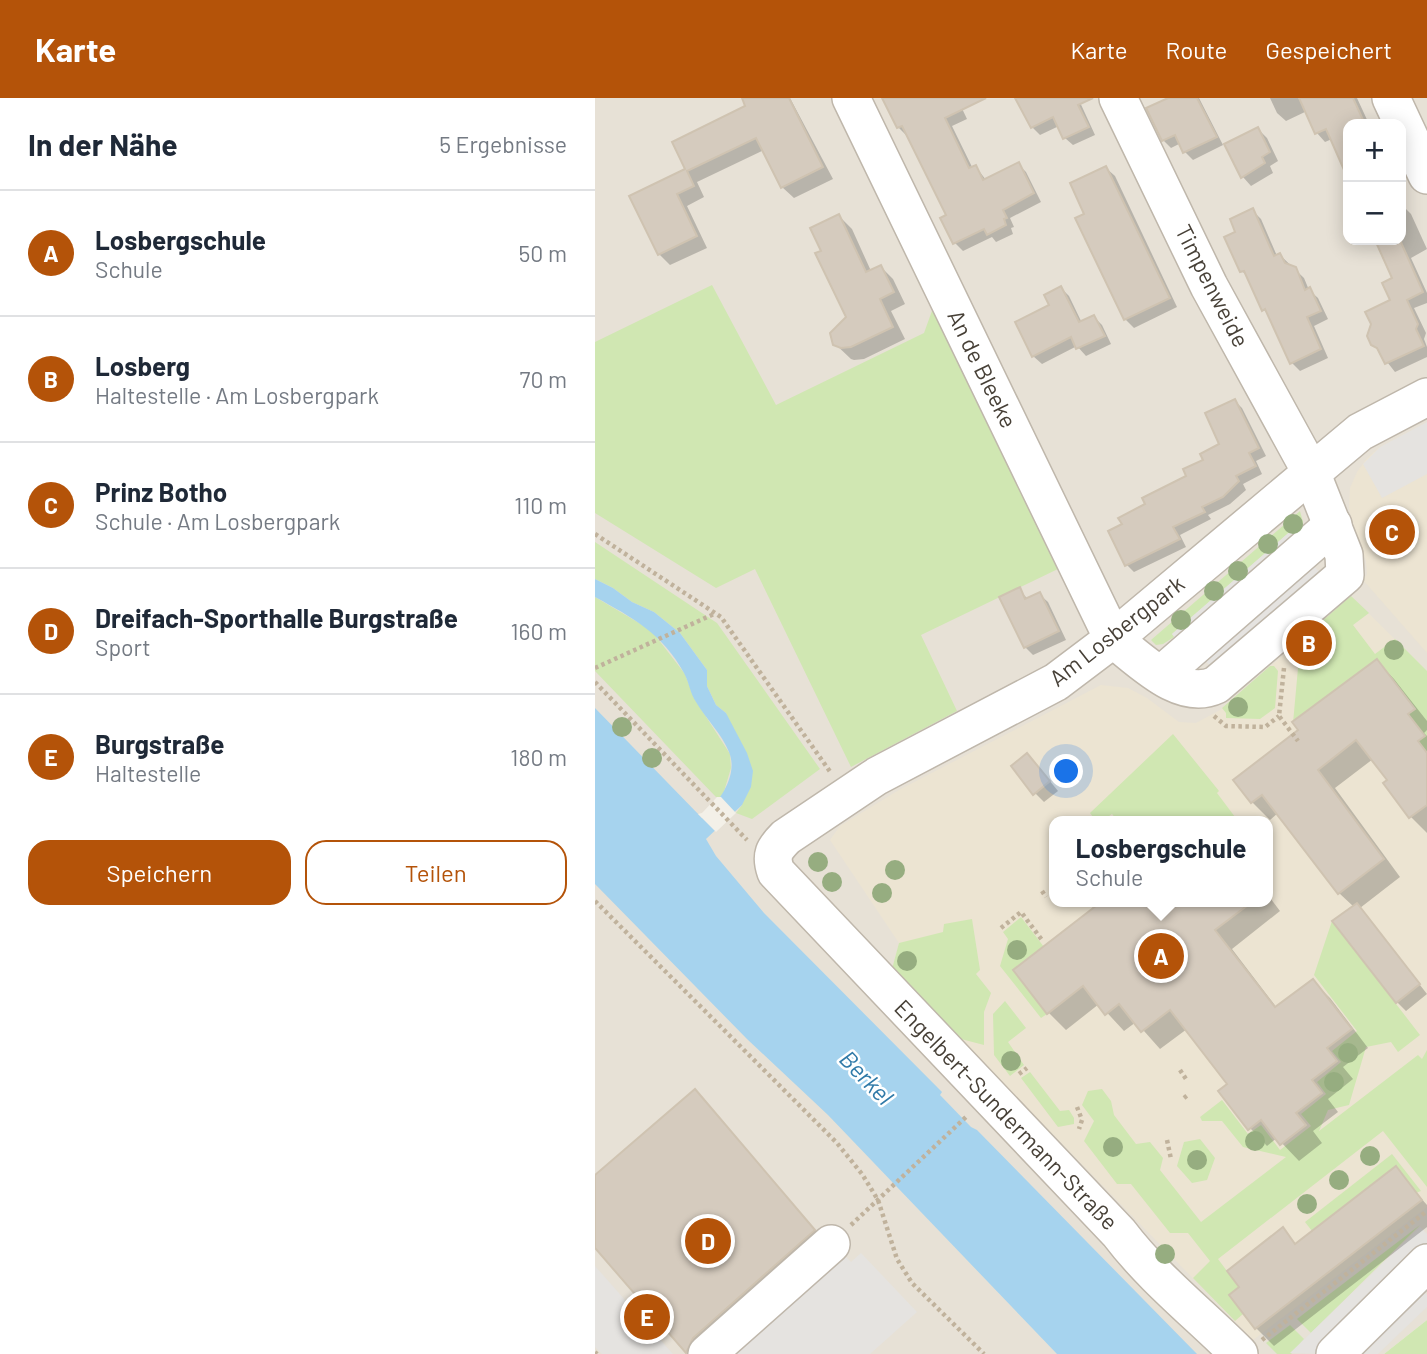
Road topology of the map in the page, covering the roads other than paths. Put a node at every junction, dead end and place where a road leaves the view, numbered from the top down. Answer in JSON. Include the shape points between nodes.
{"nodes":[{"id":1,"x":851,"y":98,"type":"edge"},
{"id":2,"x":1118,"y":98,"type":"edge"},
{"id":3,"x":1391,"y":98,"type":"edge"},
{"id":4,"x":1427,"y":175,"type":"edge"},
{"id":5,"x":1427,"y":397,"type":"edge"},
{"id":6,"x":1311,"y":472,"type":"junction"},
{"id":7,"x":1112,"y":639,"type":"junction"},
{"id":8,"x":776,"y":872,"type":"joint"},
{"id":9,"x":831,"y":1244,"type":"road end"},
{"id":10,"x":1427,"y":1263,"type":"edge"},
{"id":11,"x":1247,"y":1350,"type":"edge"},
{"id":12,"x":707,"y":1354,"type":"edge"},
{"id":13,"x":1335,"y":1354,"type":"edge"}],
"edges":[{"from":1,"to":7,"type":"street","name":"An de Bleeke"},
{"from":2,"to":6,"type":"street","name":"Timpenweide","via":[[1209,286]]},
{"from":3,"to":4,"type":"street"},
{"from":5,"to":6,"type":"street","name":"Am Losbergpark","via":[[1360,432]]},
{"from":6,"to":7,"type":"street","name":"Am Losbergpark"},
{"from":6,"to":7,"type":"street","name":"Timpenweide","via":[[1344,555],[1345,575],[1216,685],[1206,690],[1175,682]]},
{"from":7,"to":8,"type":"street","name":"Am Losbergpark","via":[[1056,682],[877,776],[805,824],[775,848]]},
{"from":8,"to":11,"type":"street","name":"Engelbert-Sundermann-Straße","via":[[1131,1249]]},
{"from":9,"to":12,"type":"street"},
{"from":10,"to":13,"type":"street"}]}
